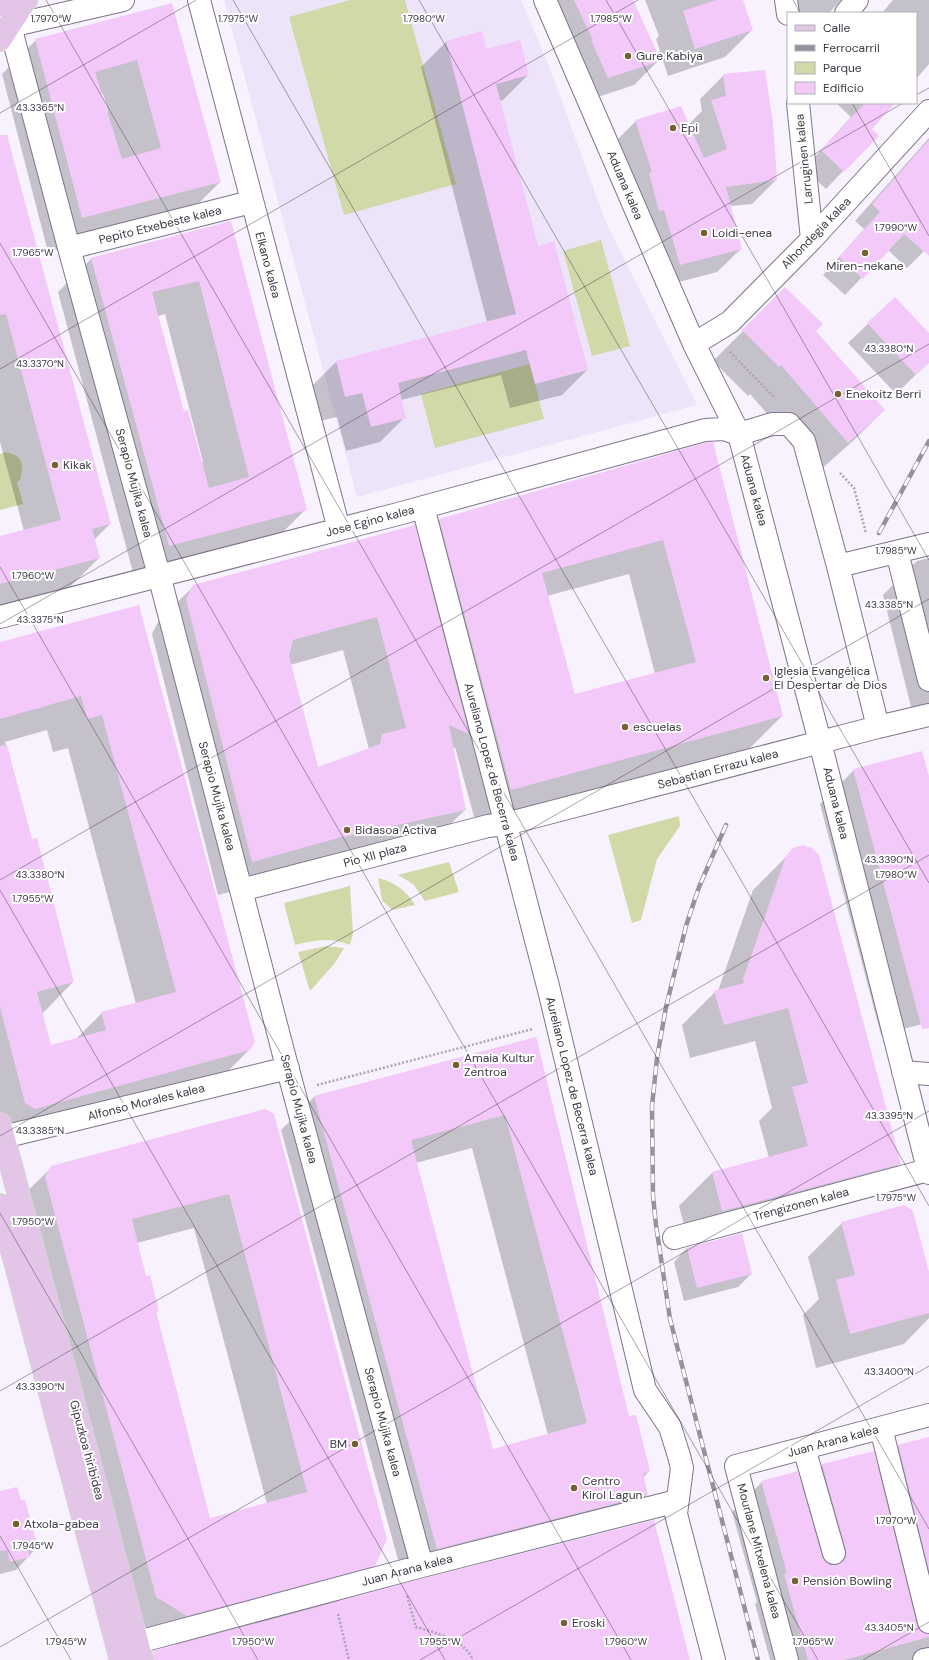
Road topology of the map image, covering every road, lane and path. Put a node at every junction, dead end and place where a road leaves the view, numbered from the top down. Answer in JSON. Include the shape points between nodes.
{"nodes":[{"id":1,"x":3,"y":0,"type":"edge"},
{"id":2,"x":26,"y":0,"type":"edge"},
{"id":3,"x":123,"y":0,"type":"edge"},
{"id":4,"x":199,"y":0,"type":"edge"},
{"id":5,"x":545,"y":0,"type":"edge"},
{"id":6,"x":786,"y":0,"type":"edge"},
{"id":7,"x":857,"y":0,"type":"edge"},
{"id":8,"x":0,"y":4,"type":"edge"},
{"id":9,"x":788,"y":12,"type":"edge"},
{"id":10,"x":847,"y":12,"type":"edge"},
{"id":11,"x":5,"y":33,"type":"edge"},
{"id":12,"x":798,"y":104,"type":"edge"},
{"id":13,"x":929,"y":111,"type":"edge"},
{"id":14,"x":252,"y":202,"type":"junction"},
{"id":15,"x":812,"y":239,"type":"junction"},
{"id":16,"x":69,"y":248,"type":"junction"},
{"id":17,"x":694,"y":344,"type":"junction"},
{"id":18,"x":739,"y":434,"type":"junction"},
{"id":19,"x":423,"y":507,"type":"junction"},
{"id":20,"x":339,"y":529,"type":"junction"},
{"id":21,"x":929,"y":544,"type":"edge"},
{"id":22,"x":897,"y":552,"type":"junction"},
{"id":23,"x":838,"y":566,"type":"junction"},
{"id":24,"x":159,"y":575,"type":"junction"},
{"id":25,"x":0,"y":617,"type":"edge"},
{"id":26,"x":929,"y":680,"type":"edge"},
{"id":27,"x":929,"y":715,"type":"edge"},
{"id":28,"x":878,"y":727,"type":"junction"},
{"id":29,"x":820,"y":742,"type":"junction"},
{"id":30,"x":507,"y":829,"type":"junction"},
{"id":31,"x":390,"y":864,"type":"dead end"},
{"id":32,"x":338,"y":879,"type":"dead end"},
{"id":33,"x":267,"y":883,"type":"junction"},
{"id":34,"x":242,"y":890,"type":"junction"},
{"id":35,"x":557,"y":1023,"type":"junction"},
{"id":36,"x":288,"y":1068,"type":"junction"},
{"id":37,"x":903,"y":1072,"type":"junction"},
{"id":38,"x":929,"y":1074,"type":"edge"},
{"id":39,"x":295,"y":1094,"type":"junction"},
{"id":40,"x":2,"y":1131,"type":"edge"},
{"id":41,"x":929,"y":1171,"type":"edge"},
{"id":42,"x":0,"y":1205,"type":"edge"},
{"id":43,"x":674,"y":1238,"type":"dead end"},
{"id":44,"x":929,"y":1416,"type":"edge"},
{"id":45,"x":881,"y":1428,"type":"junction"},
{"id":46,"x":804,"y":1448,"type":"junction"},
{"id":47,"x":736,"y":1466,"type":"joint"},
{"id":48,"x":678,"y":1493,"type":"junction"},
{"id":49,"x":834,"y":1553,"type":"dead end"},
{"id":50,"x":422,"y":1566,"type":"junction"},
{"id":51,"x":408,"y":1599,"type":"dead end"},
{"id":52,"x":338,"y":1614,"type":"dead end"},
{"id":53,"x":929,"y":1622,"type":"edge"},
{"id":54,"x":140,"y":1651,"type":"edge"},
{"id":55,"x":929,"y":1659,"type":"edge"},
{"id":56,"x":121,"y":1660,"type":"edge"},
{"id":57,"x":349,"y":1660,"type":"edge"},
{"id":58,"x":474,"y":1660,"type":"edge"},
{"id":59,"x":714,"y":1660,"type":"edge"},
{"id":60,"x":787,"y":1660,"type":"edge"},
{"id":61,"x":924,"y":1660,"type":"edge"}],
"edges":[{"from":1,"to":8,"type":"main road"},
{"from":2,"to":11,"type":"main road"},
{"from":3,"to":11,"type":"street"},
{"from":4,"to":14,"type":"street","name":"Elkano kalea"},
{"from":5,"to":17,"type":"street","name":"Aduana kalea"},
{"from":6,"to":9,"type":"street"},
{"from":7,"to":10,"type":"street"},
{"from":11,"to":16,"type":"street","name":"Serapio Mujika kalea"},
{"from":12,"to":15,"type":"street","name":"Larruginen kalea"},
{"from":13,"to":15,"type":"street","name":"Alhondegia kalea"},
{"from":14,"to":16,"type":"street","name":"Pepito Etxebeste kalea"},
{"from":14,"to":20,"type":"street","name":"Elkano kalea"},
{"from":15,"to":17,"type":"street","name":"Alhondegia kalea","via":[[730,322]]},
{"from":16,"to":24,"type":"street","name":"Serapio Mujika kalea"},
{"from":17,"to":18,"type":"street","name":"Aduana kalea"},
{"from":18,"to":19,"type":"street","name":"Jose Egino kalea","via":[[724,429],[705,430]]},
{"from":18,"to":23,"type":"street","via":[[772,424],[789,424],[804,441]]},
{"from":18,"to":29,"type":"street","name":"Aduana kalea"},
{"from":19,"to":20,"type":"street","name":"Jose Egino kalea"},
{"from":19,"to":30,"type":"street","name":"Aureliano Lopez de Becerra kalea"},
{"from":20,"to":24,"type":"street","name":"Jose Egino kalea"},
{"from":21,"to":22,"type":"street"},
{"from":22,"to":23,"type":"street"},
{"from":22,"to":26,"type":"street"},
{"from":23,"to":28,"type":"street"},
{"from":24,"to":25,"type":"street","name":"Jose Egino kalea"},
{"from":24,"to":34,"type":"street","name":"Serapio Mujika kalea"},
{"from":27,"to":28,"type":"street","name":"Sebastian Errazu kalea"},
{"from":28,"to":29,"type":"street","name":"Sebastian Errazu kalea"},
{"from":29,"to":30,"type":"street","name":"Sebastian Errazu kalea"},
{"from":29,"to":37,"type":"street","name":"Aduana kalea"},
{"from":30,"to":31,"type":"street","name":"Pio XII plaza"},
{"from":30,"to":33,"type":"street","name":"Pio XII plaza","via":[[488,826]]},
{"from":30,"to":35,"type":"street","name":"Aureliano Lopez de Becerra kalea"},
{"from":32,"to":33,"type":"street","name":"Pio XII plaza","via":[[285,893],[276,891]]},
{"from":33,"to":34,"type":"street","name":"Pio XII plaza"},
{"from":34,"to":36,"type":"street","name":"Serapio Mujika kalea"},
{"from":35,"to":39,"type":"path","via":[[302,1089]]},
{"from":35,"to":48,"type":"street","name":"Aureliano Lopez de Becerra kalea","via":[[645,1390],[670,1427],[682,1468]]},
{"from":36,"to":39,"type":"street","name":"Serapio Mujika kalea"},
{"from":36,"to":40,"type":"street","name":"Alfonso Morales kalea"},
{"from":37,"to":38,"type":"street"},
{"from":37,"to":41,"type":"street","name":"Aduana kalea"},
{"from":39,"to":50,"type":"street","name":"Serapio Mujika kalea"},
{"from":40,"to":54,"type":"main road","name":"Gipuzkoa hiribidea"},
{"from":41,"to":43,"type":"street","name":"Trengizonen kalea"},
{"from":42,"to":56,"type":"main road","name":"Gipuzkoa hiribidea"},
{"from":44,"to":45,"type":"street","name":"Juan Arana kalea"},
{"from":45,"to":46,"type":"street","name":"Juan Arana kalea"},
{"from":45,"to":53,"type":"street"},
{"from":46,"to":47,"type":"street","name":"Juan Arana kalea"},
{"from":46,"to":49,"type":"street"},
{"from":47,"to":60,"type":"street","name":"Mourlane Mitxelena kalea"},
{"from":48,"to":50,"type":"street","name":"Juan Arana kalea"},
{"from":48,"to":59,"type":"street","name":"Aureliano Lopez de Becerra kalea","via":[[676,1514]]},
{"from":50,"to":54,"type":"street","name":"Juan Arana kalea"},
{"from":51,"to":58,"type":"path","via":[[416,1627],[447,1636],[470,1652]]},
{"from":52,"to":57,"type":"path"},
{"from":55,"to":61,"type":"street"}]}
